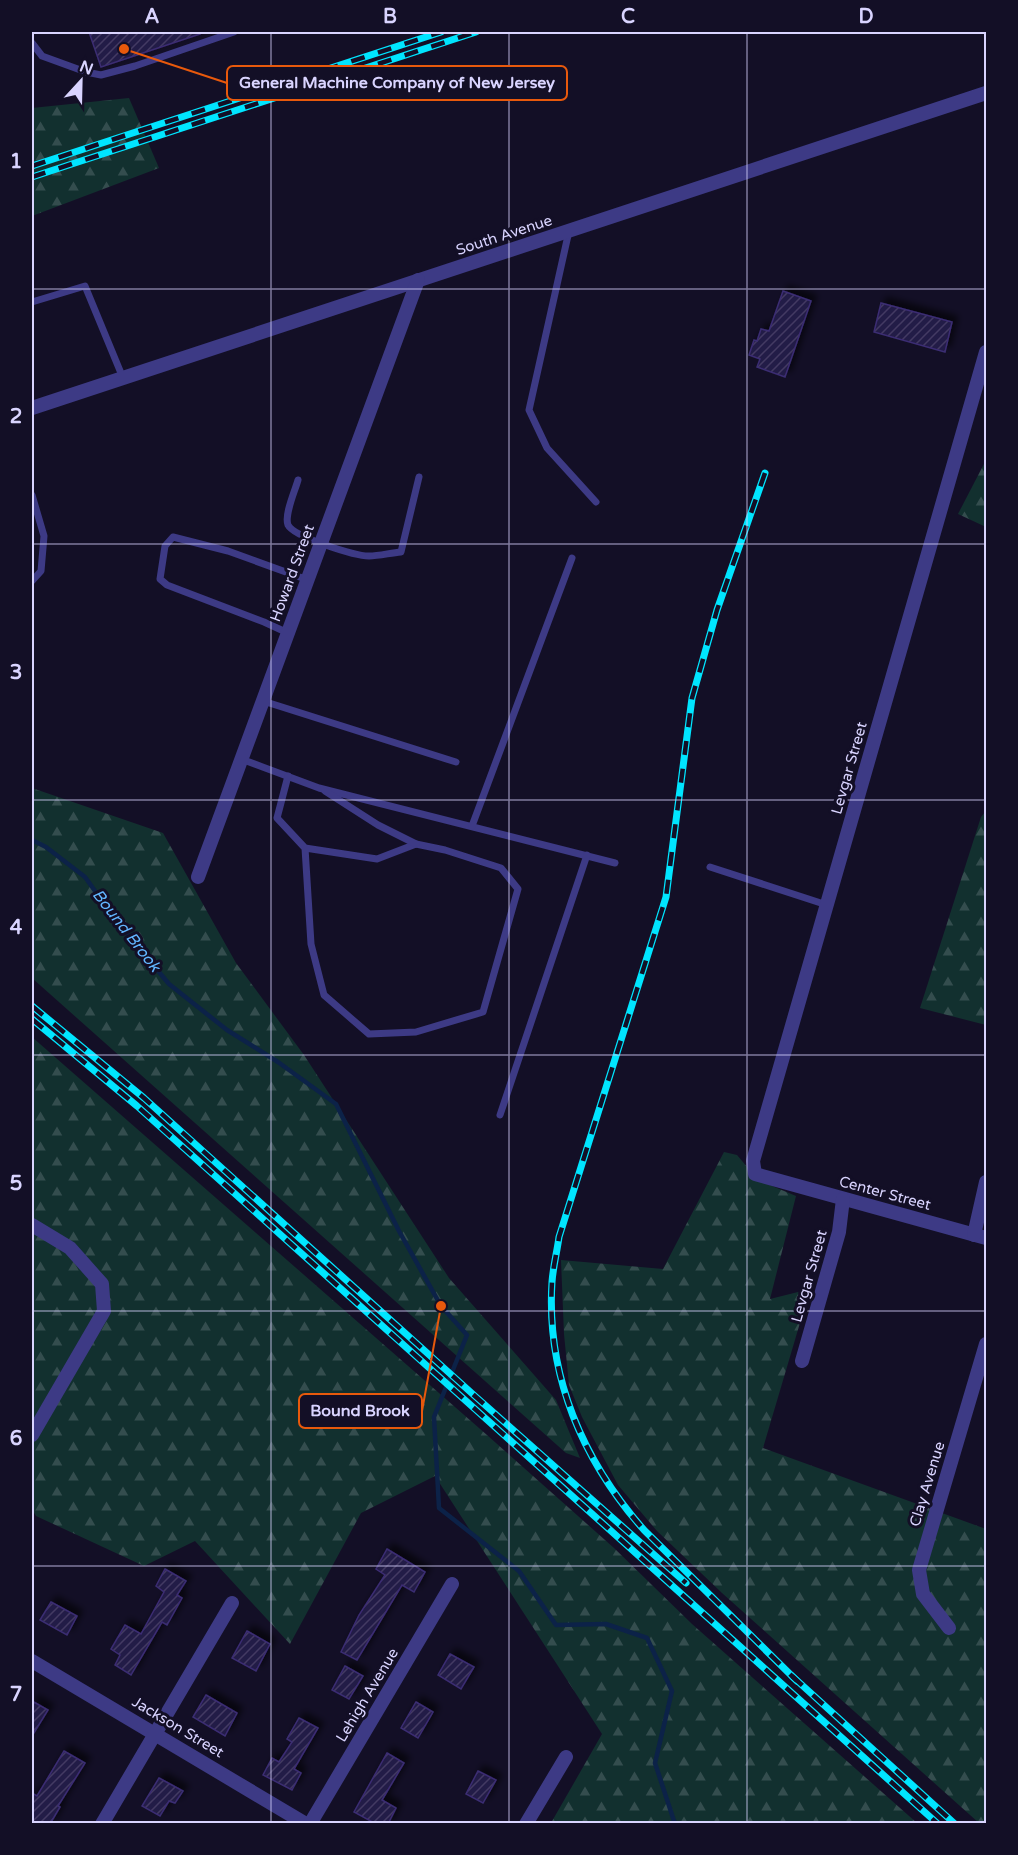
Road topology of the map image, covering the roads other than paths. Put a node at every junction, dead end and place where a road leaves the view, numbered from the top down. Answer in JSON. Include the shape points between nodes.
{"nodes":[{"id":1,"x":234,"y":32,"type":"edge"},
{"id":2,"x":32,"y":43,"type":"edge"},
{"id":3,"x":987,"y":93,"type":"edge"},
{"id":4,"x":569,"y":231,"type":"junction"},
{"id":5,"x":418,"y":280,"type":"junction"},
{"id":6,"x":32,"y":302,"type":"edge"},
{"id":7,"x":987,"y":352,"type":"edge"},
{"id":8,"x":123,"y":378,"type":"junction"},
{"id":9,"x":32,"y":408,"type":"edge"},
{"id":10,"x":420,"y":477,"type":"dead end"},
{"id":11,"x":298,"y":480,"type":"dead end"},
{"id":12,"x":32,"y":495,"type":"edge"},
{"id":13,"x":596,"y":502,"type":"dead end"},
{"id":14,"x":321,"y":543,"type":"junction"},
{"id":15,"x":572,"y":558,"type":"dead end"},
{"id":16,"x":308,"y":580,"type":"junction"},
{"id":17,"x":32,"y":581,"type":"edge"},
{"id":18,"x":288,"y":633,"type":"junction"},
{"id":19,"x":263,"y":701,"type":"junction"},
{"id":20,"x":241,"y":759,"type":"junction"},
{"id":21,"x":456,"y":762,"type":"dead end"},
{"id":22,"x":288,"y":776,"type":"junction"},
{"id":23,"x":320,"y":788,"type":"junction"},
{"id":24,"x":472,"y":826,"type":"junction"},
{"id":25,"x":416,"y":844,"type":"junction"},
{"id":26,"x":304,"y":848,"type":"junction"},
{"id":27,"x":586,"y":855,"type":"junction"},
{"id":28,"x":615,"y":863,"type":"dead end"},
{"id":29,"x":710,"y":867,"type":"dead end"},
{"id":30,"x":198,"y":877,"type":"dead end"},
{"id":31,"x":827,"y":905,"type":"junction"},
{"id":32,"x":500,"y":1115,"type":"dead end"},
{"id":33,"x":774,"y":1180,"type":"joint"},
{"id":34,"x":987,"y":1182,"type":"edge"},
{"id":35,"x":843,"y":1199,"type":"junction"},
{"id":36,"x":32,"y":1225,"type":"edge"},
{"id":37,"x":980,"y":1236,"type":"edge"},
{"id":38,"x":987,"y":1344,"type":"edge"},
{"id":39,"x":802,"y":1361,"type":"dead end"},
{"id":40,"x":32,"y":1435,"type":"edge"},
{"id":41,"x":453,"y":1584,"type":"dead end"},
{"id":42,"x":232,"y":1603,"type":"dead end"},
{"id":43,"x":949,"y":1628,"type":"dead end"},
{"id":44,"x":32,"y":1661,"type":"edge"},
{"id":45,"x":156,"y":1733,"type":"junction"},
{"id":46,"x":566,"y":1757,"type":"dead end"},
{"id":47,"x":102,"y":1824,"type":"edge"},
{"id":48,"x":308,"y":1824,"type":"edge"},
{"id":49,"x":526,"y":1824,"type":"edge"}],
"edges":[{"from":1,"to":2,"type":"lane","via":[[101,75],[42,56]]},
{"from":3,"to":4,"type":"street","name":"South Avenue"},
{"from":4,"to":5,"type":"street","name":"South Avenue"},
{"from":4,"to":13,"type":"lane","via":[[529,410],[547,448]]},
{"from":5,"to":8,"type":"street","name":"South Avenue"},
{"from":5,"to":14,"type":"street","name":"Howard Street"},
{"from":6,"to":8,"type":"lane","via":[[85,286]]},
{"from":7,"to":31,"type":"street","name":"Levgar Street"},
{"from":8,"to":9,"type":"street","name":"South Avenue"},
{"from":10,"to":14,"type":"lane","via":[[401,552],[367,556]]},
{"from":11,"to":14,"type":"lane","via":[[287,518],[289,527]]},
{"from":12,"to":17,"type":"lane","via":[[44,536],[40,571]]},
{"from":14,"to":16,"type":"street","name":"Howard Street"},
{"from":15,"to":24,"type":"lane"},
{"from":16,"to":18,"type":"street","name":"Howard Street"},
{"from":16,"to":18,"type":"lane","via":[[228,551],[173,537],[165,546],[160,579],[167,585]]},
{"from":18,"to":19,"type":"street","name":"Howard Street"},
{"from":19,"to":20,"type":"street","name":"Howard Street"},
{"from":19,"to":21,"type":"lane"},
{"from":20,"to":22,"type":"lane"},
{"from":20,"to":30,"type":"street","name":"Howard Street"},
{"from":22,"to":23,"type":"lane"},
{"from":22,"to":26,"type":"lane","via":[[277,818]]},
{"from":23,"to":24,"type":"lane"},
{"from":23,"to":25,"type":"lane"},
{"from":24,"to":27,"type":"lane"},
{"from":25,"to":26,"type":"lane","via":[[377,859]]},
{"from":25,"to":26,"type":"lane","via":[[501,868],[518,889],[483,1012],[416,1032],[369,1034],[324,995],[311,944]]},
{"from":27,"to":28,"type":"lane"},
{"from":27,"to":32,"type":"lane"},
{"from":29,"to":31,"type":"lane"},
{"from":31,"to":33,"type":"street","name":"Levgar Street","via":[[753,1161],[755,1174]]},
{"from":33,"to":35,"type":"street","name":"Center Street"},
{"from":34,"to":37,"type":"street"},
{"from":35,"to":37,"type":"street","name":"Center Street"},
{"from":35,"to":39,"type":"street","name":"Levgar Street","via":[[839,1232]]},
{"from":36,"to":40,"type":"street","via":[[70,1248],[102,1284],[104,1311]]},
{"from":38,"to":43,"type":"street","name":"Clay Avenue","via":[[919,1570],[924,1594]]},
{"from":41,"to":48,"type":"street","name":"Lehigh Avenue"},
{"from":42,"to":45,"type":"street"},
{"from":44,"to":45,"type":"street","name":"Jackson Street"},
{"from":45,"to":47,"type":"street"},
{"from":45,"to":48,"type":"street","name":"Jackson Street"},
{"from":46,"to":49,"type":"street"}]}
